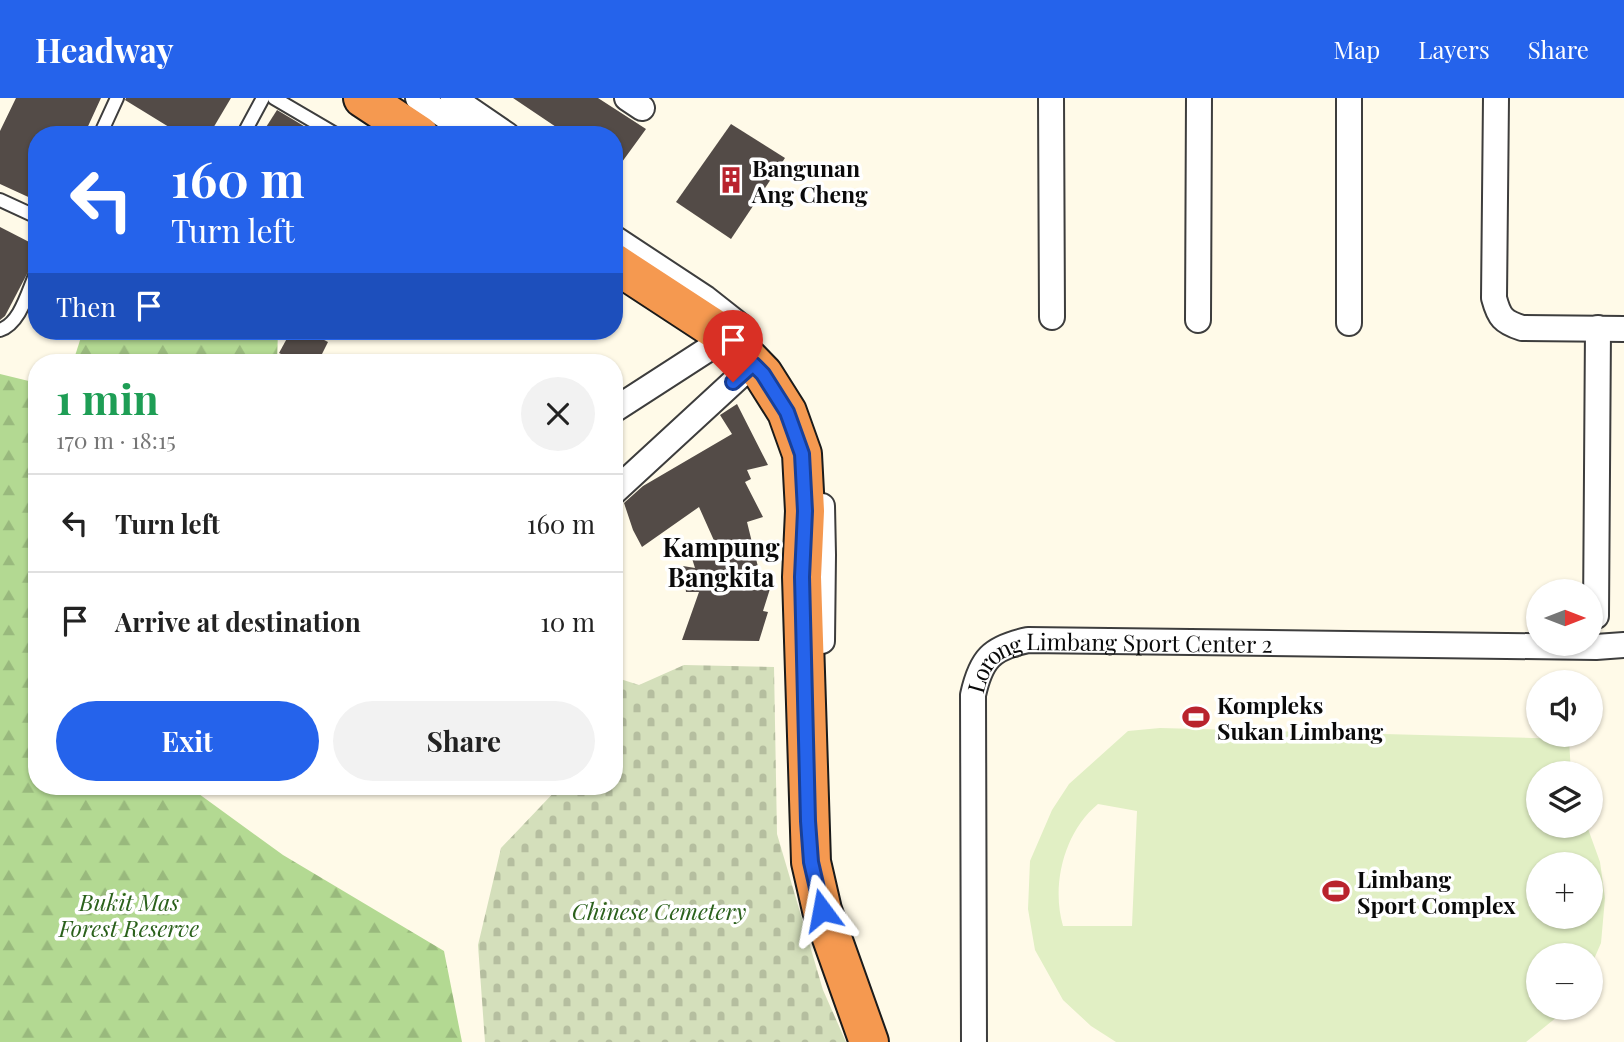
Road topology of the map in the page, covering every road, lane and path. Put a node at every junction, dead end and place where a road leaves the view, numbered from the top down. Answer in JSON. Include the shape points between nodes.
{"nodes":[{"id":1,"x":117,"y":98,"type":"edge"},
{"id":2,"x":263,"y":98,"type":"edge"},
{"id":3,"x":274,"y":98,"type":"edge"},
{"id":4,"x":363,"y":98,"type":"edge"},
{"id":5,"x":418,"y":98,"type":"edge"},
{"id":6,"x":1051,"y":98,"type":"edge"},
{"id":7,"x":1199,"y":98,"type":"edge"},
{"id":8,"x":1349,"y":98,"type":"edge"},
{"id":9,"x":1496,"y":98,"type":"edge"},
{"id":10,"x":471,"y":121,"type":"edge"},
{"id":11,"x":104,"y":126,"type":"edge"},
{"id":12,"x":248,"y":126,"type":"edge"},
{"id":13,"x":322,"y":126,"type":"edge"},
{"id":14,"x":405,"y":126,"type":"edge"},
{"id":15,"x":0,"y":200,"type":"edge"},
{"id":16,"x":28,"y":214,"type":"edge"},
{"id":17,"x":623,"y":245,"type":"edge"},
{"id":18,"x":623,"y":269,"type":"edge"},
{"id":19,"x":28,"y":291,"type":"edge"},
{"id":20,"x":1052,"y":317,"type":"dead end"},
{"id":21,"x":1198,"y":320,"type":"dead end"},
{"id":22,"x":1349,"y":323,"type":"dead end"},
{"id":23,"x":1598,"y":328,"type":"junction"},
{"id":24,"x":1624,"y":329,"type":"edge"},
{"id":25,"x":0,"y":330,"type":"edge"},
{"id":26,"x":727,"y":337,"type":"junction"},
{"id":27,"x":753,"y":364,"type":"junction"},
{"id":28,"x":623,"y":404,"type":"edge"},
{"id":29,"x":623,"y":484,"type":"edge"},
{"id":30,"x":1596,"y":579,"type":"edge"},
{"id":31,"x":1624,"y":645,"type":"edge"},
{"id":32,"x":869,"y":1042,"type":"edge"},
{"id":33,"x":881,"y":1042,"type":"edge"},
{"id":34,"x":974,"y":1042,"type":"edge"}],
"edges":[{"from":1,"to":11,"type":"lane"},
{"from":2,"to":12,"type":"lane"},
{"from":3,"to":13,"type":"lane"},
{"from":4,"to":14,"type":"highway"},
{"from":5,"to":10,"type":"street"},
{"from":6,"to":20,"type":"street"},
{"from":7,"to":21,"type":"street"},
{"from":8,"to":22,"type":"street"},
{"from":9,"to":23,"type":"street","via":[[1494,298],[1498,313],[1508,324],[1522,328]]},
{"from":15,"to":16,"type":"lane"},
{"from":17,"to":33,"type":"street","via":[[705,298],[754,337],[786,377],[810,434],[822,487],[817,753],[820,846],[827,891]]},
{"from":18,"to":26,"type":"highway"},
{"from":19,"to":25,"type":"lane","via":[[16,318]]},
{"from":23,"to":24,"type":"street"},
{"from":23,"to":30,"type":"street"},
{"from":26,"to":27,"type":"highway"},
{"from":26,"to":28,"type":"street"},
{"from":27,"to":29,"type":"street"},
{"from":27,"to":32,"type":"highway","via":[[787,412],[802,454],[811,862],[822,910]]},
{"from":31,"to":34,"type":"street","name":"Lorong Limbang Sport Center 2","via":[[1028,640],[1007,645],[983,665],[973,695]]}]}
